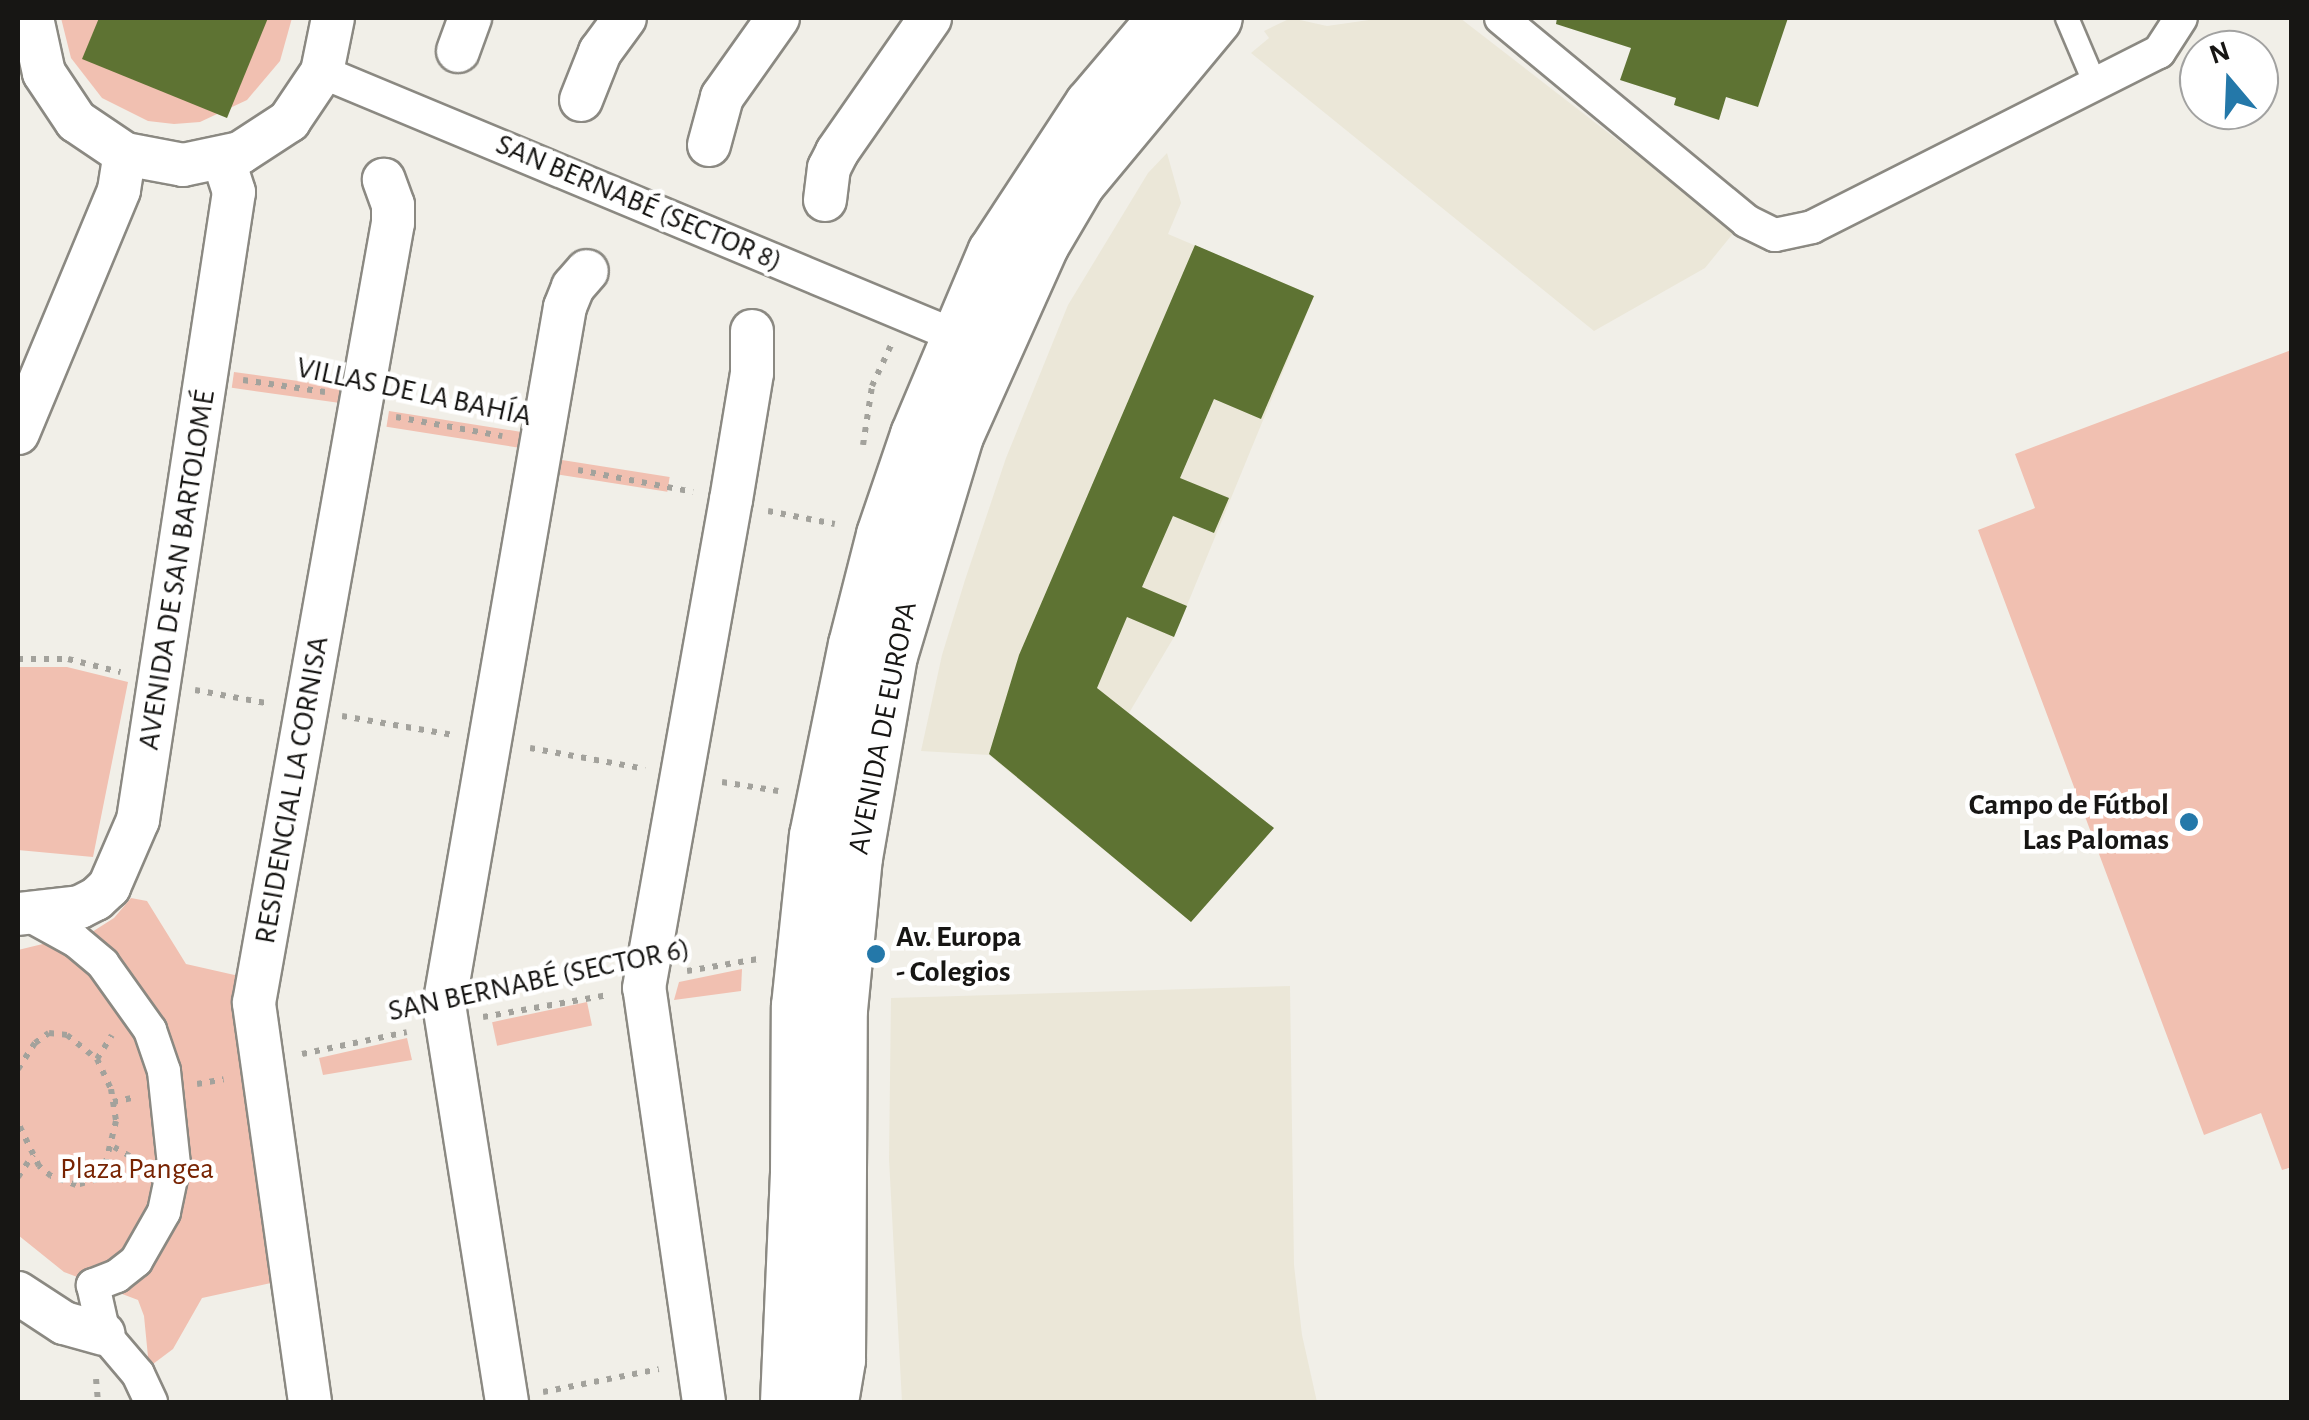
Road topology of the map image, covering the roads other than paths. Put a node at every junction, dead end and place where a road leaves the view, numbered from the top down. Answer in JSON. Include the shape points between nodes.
{"nodes":[{"id":1,"x":32,"y":18,"type":"edge"},
{"id":2,"x":332,"y":18,"type":"edge"},
{"id":3,"x":625,"y":18,"type":"edge"},
{"id":4,"x":778,"y":18,"type":"edge"},
{"id":5,"x":930,"y":18,"type":"edge"},
{"id":6,"x":1165,"y":18,"type":"edge"},
{"id":7,"x":1216,"y":18,"type":"edge"},
{"id":8,"x":1501,"y":18,"type":"edge"},
{"id":9,"x":2067,"y":18,"type":"edge"},
{"id":10,"x":2181,"y":18,"type":"edge"},
{"id":11,"x":322,"y":72,"type":"junction"},
{"id":12,"x":30,"y":82,"type":"edge"},
{"id":13,"x":2095,"y":84,"type":"junction"},
{"id":14,"x":580,"y":100,"type":"dead end"},
{"id":15,"x":709,"y":145,"type":"dead end"},
{"id":16,"x":125,"y":154,"type":"junction"},
{"id":17,"x":223,"y":158,"type":"junction"},
{"id":18,"x":384,"y":180,"type":"dead end"},
{"id":19,"x":825,"y":200,"type":"dead end"},
{"id":20,"x":587,"y":271,"type":"dead end"},
{"id":21,"x":752,"y":331,"type":"dead end"},
{"id":22,"x":956,"y":336,"type":"junction"},
{"id":23,"x":18,"y":433,"type":"edge"},
{"id":24,"x":21,"y":913,"type":"edge"},
{"id":25,"x":18,"y":1293,"type":"edge"},
{"id":26,"x":104,"y":1334,"type":"junction"},
{"id":27,"x":700,"y":1382,"type":"edge"},
{"id":28,"x":841,"y":1388,"type":"edge"},
{"id":29,"x":507,"y":1401,"type":"edge"},
{"id":30,"x":150,"y":1402,"type":"edge"},
{"id":31,"x":310,"y":1402,"type":"edge"},
{"id":32,"x":787,"y":1402,"type":"edge"}],
"edges":[{"from":1,"to":12,"type":"street"},
{"from":2,"to":11,"type":"street"},
{"from":3,"to":14,"type":"street","via":[[600,52]]},
{"from":4,"to":15,"type":"street","via":[[722,98]]},
{"from":5,"to":19,"type":"street","via":[[837,152]]},
{"from":6,"to":22,"type":"street","name":"AVENIDA DE EUROPA","via":[[1038,180]]},
{"from":7,"to":28,"type":"street","name":"AVENIDA DE EUROPA","via":[[1079,182],[1044,244],[957,436],[892,656],[856,858],[841,1010]]},
{"from":8,"to":13,"type":"street","via":[[1746,220],[1774,235],[1812,227]]},
{"from":9,"to":13,"type":"lane"},
{"from":10,"to":13,"type":"street","via":[[2160,52]]},
{"from":11,"to":17,"type":"street","via":[[289,121]]},
{"from":11,"to":22,"type":"street","name":"SAN BERNABÉ (SECTOR 8)"},
{"from":12,"to":16,"type":"street"},
{"from":16,"to":17,"type":"street","via":[[183,165]]},
{"from":16,"to":23,"type":"street","via":[[119,190]]},
{"from":17,"to":24,"type":"street","name":"AVENIDA DE SAN BARTOLOMÉ","via":[[234,192],[138,820],[110,887],[80,907]]},
{"from":18,"to":31,"type":"street","name":"RESIDENCIAL LA CORNISA","via":[[393,223],[254,1003]]},
{"from":20,"to":29,"type":"street","via":[[565,307],[444,1006]]},
{"from":21,"to":27,"type":"street","via":[[752,373],[644,988]]},
{"from":22,"to":32,"type":"street","name":"AVENIDA DE EUROPA","via":[[883,535],[816,836],[798,1006]]},
{"from":24,"to":26,"type":"street","name":"AVENIDA DE SAN BARTOLOMÉ","via":[[76,941],[103,964],[150,1030],[168,1090],[174,1164],[164,1212],[136,1261],[93,1284]]},
{"from":25,"to":26,"type":"street","via":[[64,1323]]},
{"from":26,"to":30,"type":"street","name":"AVENIDA DE SAN BARTOLOMÉ","via":[[138,1374]]}]}
